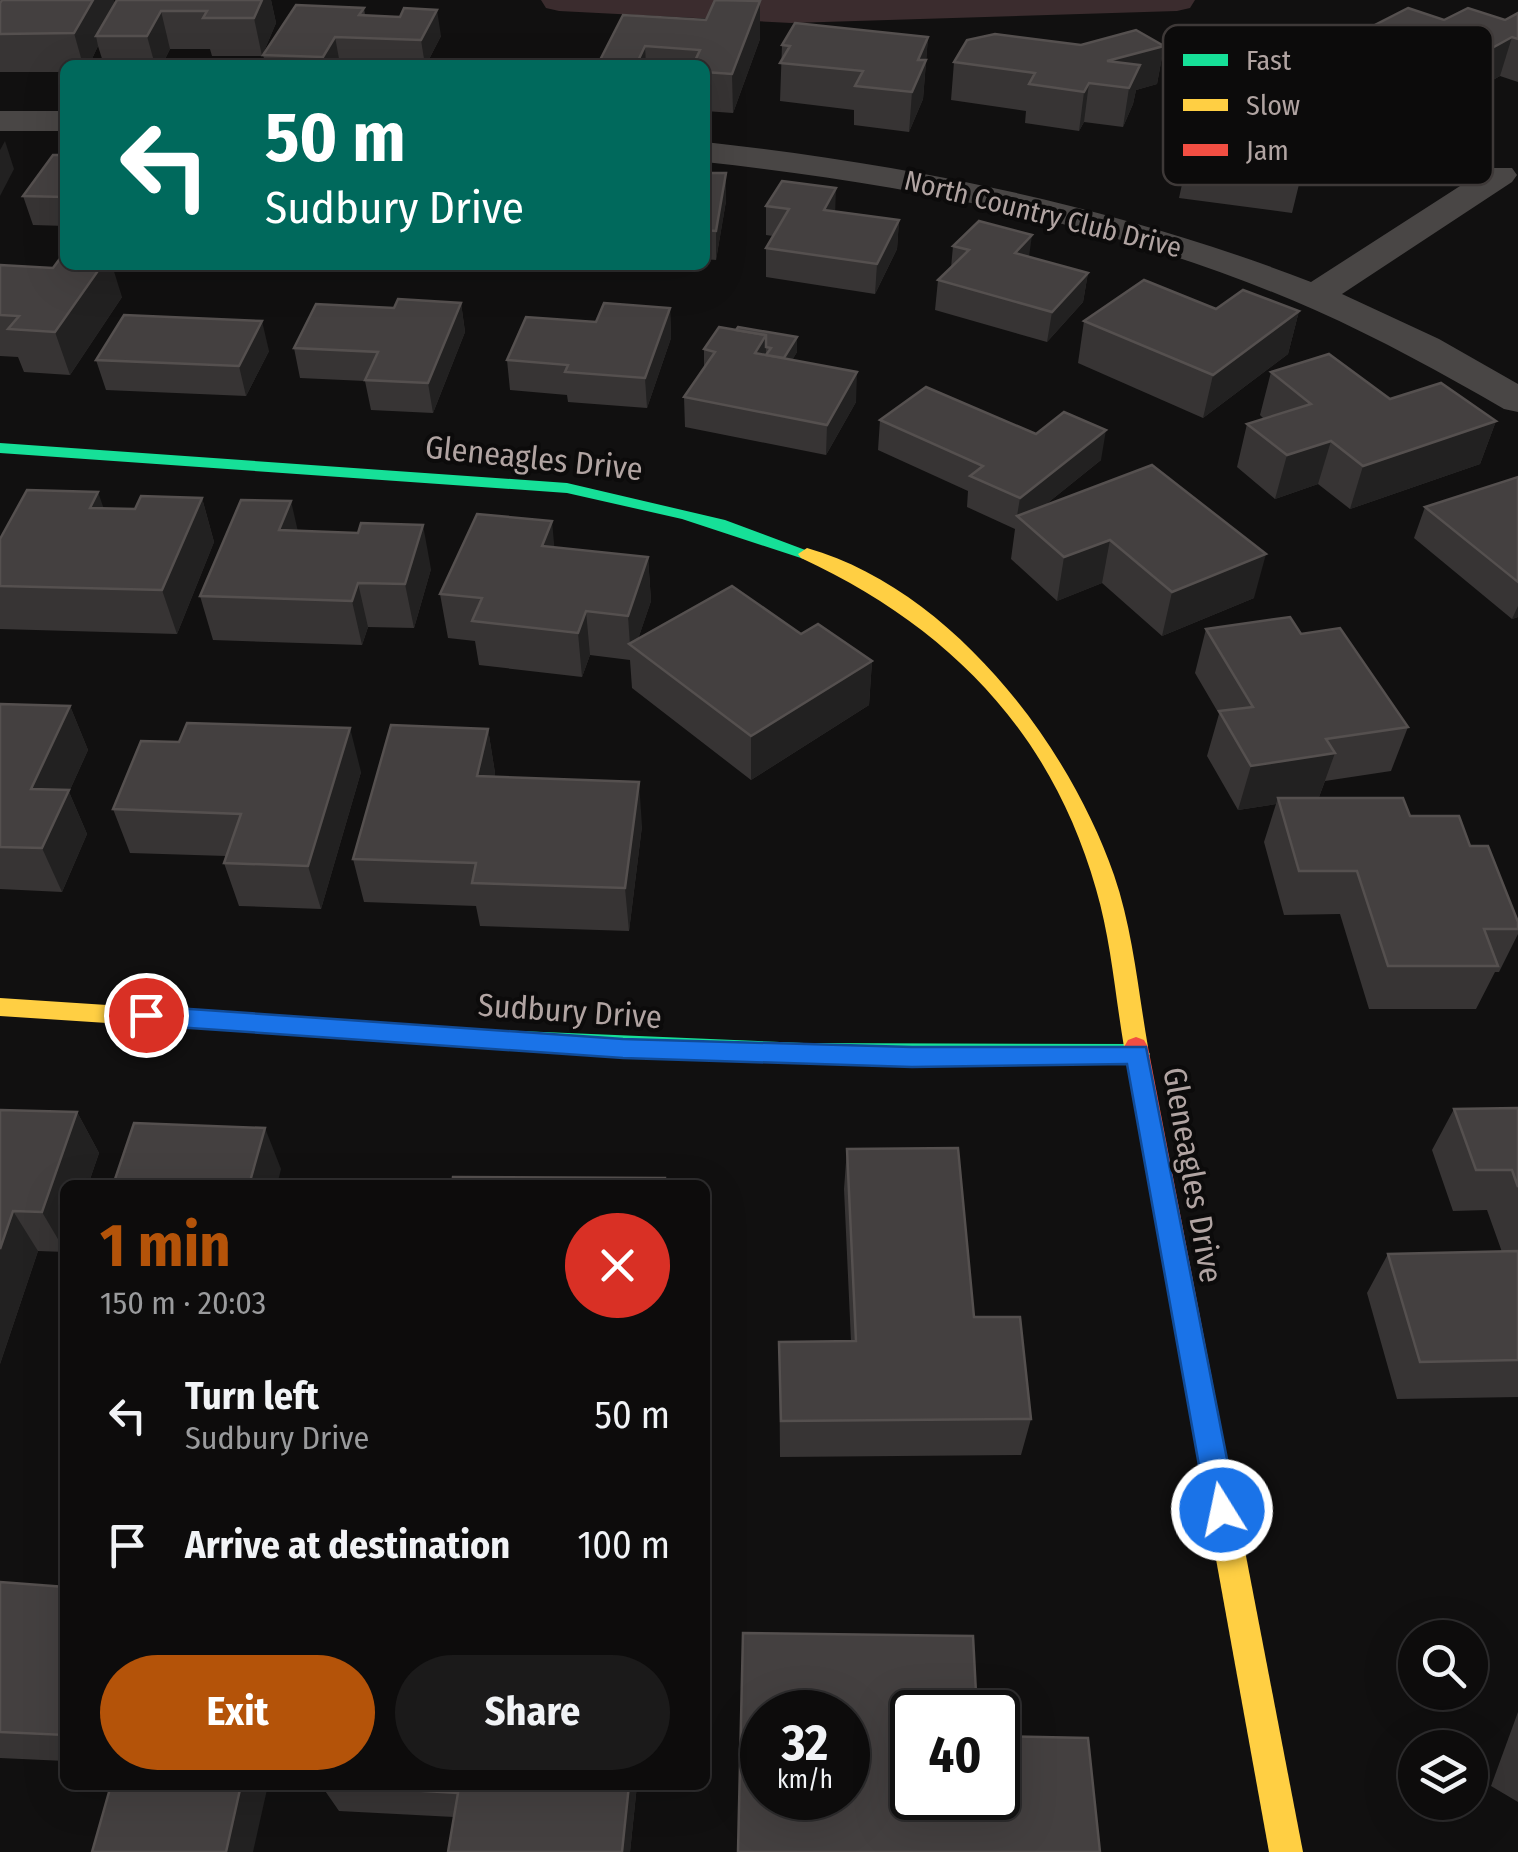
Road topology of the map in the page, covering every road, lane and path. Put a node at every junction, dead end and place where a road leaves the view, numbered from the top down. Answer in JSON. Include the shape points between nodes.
{"nodes":[{"id":1,"x":0,"y":121,"type":"edge"},
{"id":2,"x":60,"y":121,"type":"edge"},
{"id":3,"x":710,"y":153,"type":"edge"},
{"id":4,"x":1500,"y":175,"type":"dead end"},
{"id":5,"x":1493,"y":180,"type":"edge"},
{"id":6,"x":1485,"y":185,"type":"edge"},
{"id":7,"x":1314,"y":297,"type":"junction"},
{"id":8,"x":1518,"y":400,"type":"edge"},
{"id":9,"x":0,"y":448,"type":"edge"},
{"id":10,"x":0,"y":1007,"type":"edge"},
{"id":11,"x":1138,"y":1054,"type":"junction"},
{"id":12,"x":1286,"y":1852,"type":"edge"}],
"edges":[{"from":1,"to":2,"type":"street"},
{"from":3,"to":7,"type":"street","name":"North Country Club Drive","via":[[860,170],[999,197],[1198,253]]},
{"from":4,"to":5,"type":"street"},
{"from":6,"to":7,"type":"street"},
{"from":7,"to":8,"type":"street","name":"North Country Club Drive"},
{"from":9,"to":11,"type":"street","name":"Gleneagles Drive","via":[[567,488],[719,519],[826,560],[943,634],[1021,712],[1062,773],[1104,878]]},
{"from":10,"to":11,"type":"street","name":"Sudbury Drive","via":[[623,1048],[912,1057]]},
{"from":11,"to":12,"type":"street","name":"Gleneagles Drive"}]}
